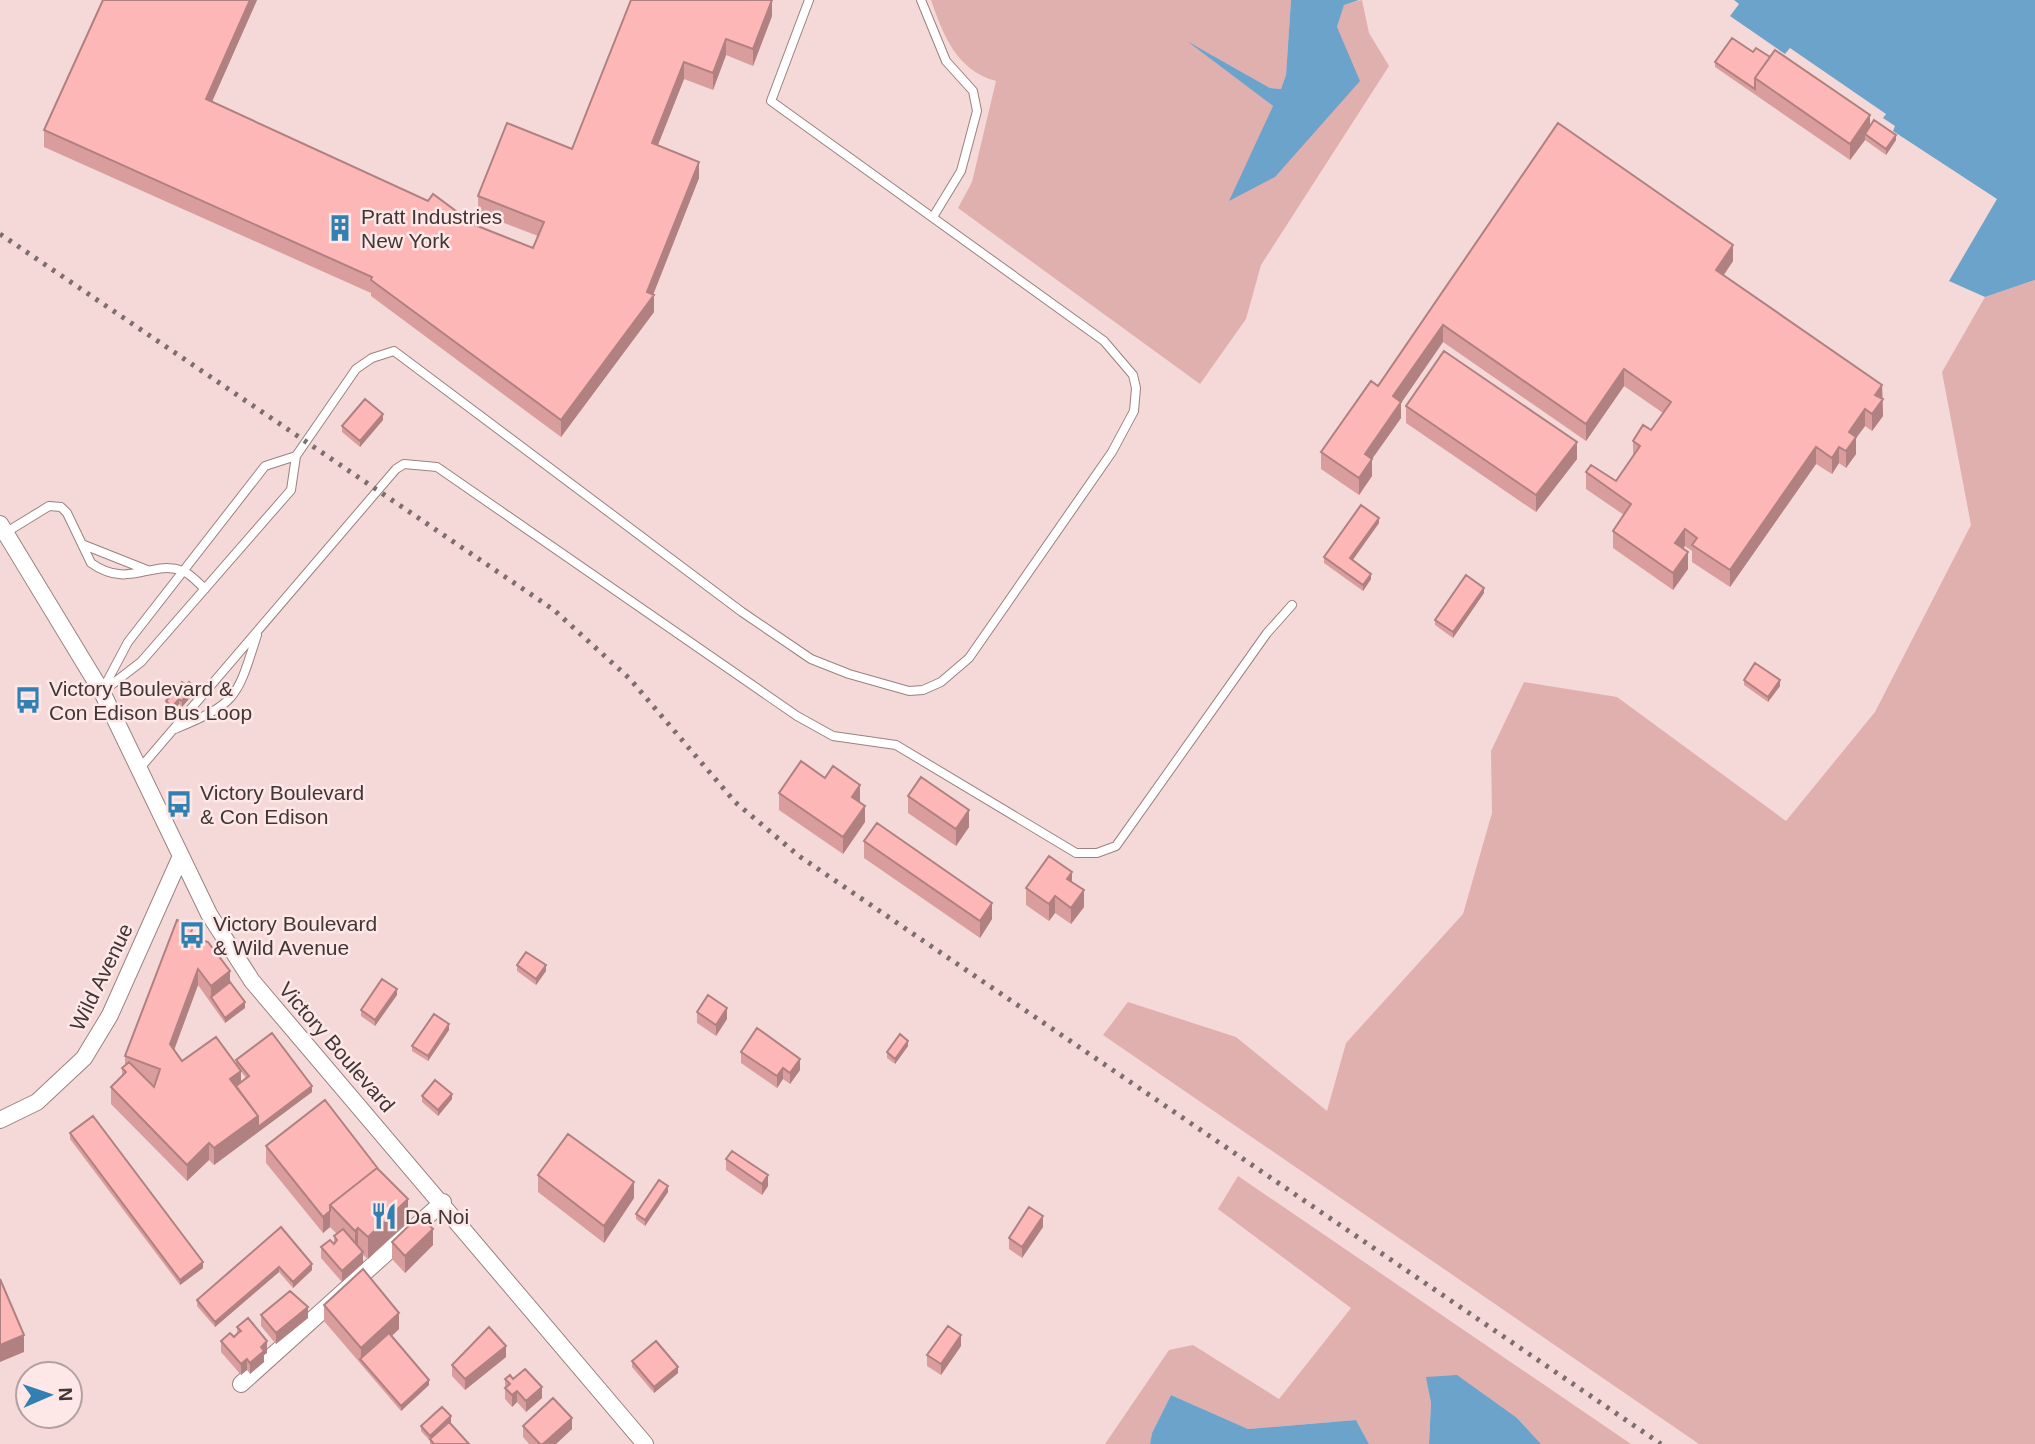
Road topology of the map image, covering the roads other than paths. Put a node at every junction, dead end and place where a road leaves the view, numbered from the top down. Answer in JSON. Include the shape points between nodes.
{"nodes":[{"id":1,"x":810,"y":0,"type":"edge"},
{"id":2,"x":921,"y":0,"type":"edge"},
{"id":3,"x":933,"y":217,"type":"junction"},
{"id":4,"x":296,"y":456,"type":"junction"},
{"id":5,"x":3,"y":528,"type":"edge"},
{"id":6,"x":84,"y":545,"type":"junction"},
{"id":7,"x":147,"y":570,"type":"junction"},
{"id":8,"x":183,"y":571,"type":"junction"},
{"id":9,"x":205,"y":589,"type":"junction"},
{"id":10,"x":1292,"y":605,"type":"dead end"},
{"id":11,"x":259,"y":628,"type":"junction"},
{"id":12,"x":102,"y":692,"type":"junction"},
{"id":13,"x":172,"y":730,"type":"junction"},
{"id":14,"x":141,"y":767,"type":"junction"},
{"id":15,"x":181,"y":856,"type":"junction"},
{"id":16,"x":0,"y":1120,"type":"edge"},
{"id":17,"x":443,"y":1202,"type":"junction"},
{"id":18,"x":242,"y":1384,"type":"dead end"},
{"id":19,"x":645,"y":1444,"type":"edge"}],
"edges":[{"from":1,"to":3,"type":"lane","via":[[771,101]]},
{"from":2,"to":3,"type":"lane","via":[[946,61],[974,91],[977,111],[961,171]]},
{"from":3,"to":4,"type":"lane","via":[[1104,341],[1133,375],[1136,400],[1112,452],[969,658],[941,682],[923,690],[909,691],[811,659],[394,351],[356,369]]},
{"from":4,"to":8,"type":"lane","via":[[265,466]]},
{"from":4,"to":9,"type":"lane","via":[[291,490]]},
{"from":5,"to":6,"type":"lane","via":[[55,505],[67,513]]},
{"from":5,"to":12,"type":"street","name":"Victory Boulevard"},
{"from":6,"to":7,"type":"lane"},
{"from":6,"to":7,"type":"lane","via":[[92,563],[103,570],[134,575]]},
{"from":7,"to":8,"type":"lane"},
{"from":8,"to":9,"type":"lane"},
{"from":8,"to":12,"type":"lane","via":[[128,642]]},
{"from":9,"to":12,"type":"lane","via":[[141,662]]},
{"from":10,"to":11,"type":"lane","via":[[1267,633],[1116,846],[1097,853],[1061,847],[896,745],[833,736],[797,716],[437,467],[412,464],[396,469]]},
{"from":11,"to":13,"type":"lane"},
{"from":11,"to":13,"type":"lane","via":[[241,685],[231,697],[219,711]]},
{"from":12,"to":14,"type":"street","name":"Victory Boulevard"},
{"from":13,"to":14,"type":"lane"},
{"from":14,"to":15,"type":"street","name":"Victory Boulevard"},
{"from":15,"to":16,"type":"street","name":"Wild Avenue","via":[[110,1015],[84,1058],[37,1101]]},
{"from":15,"to":17,"type":"street","name":"Victory Boulevard","via":[[217,930],[252,981]]},
{"from":17,"to":18,"type":"street"},
{"from":17,"to":19,"type":"street","name":"Victory Boulevard"}]}
